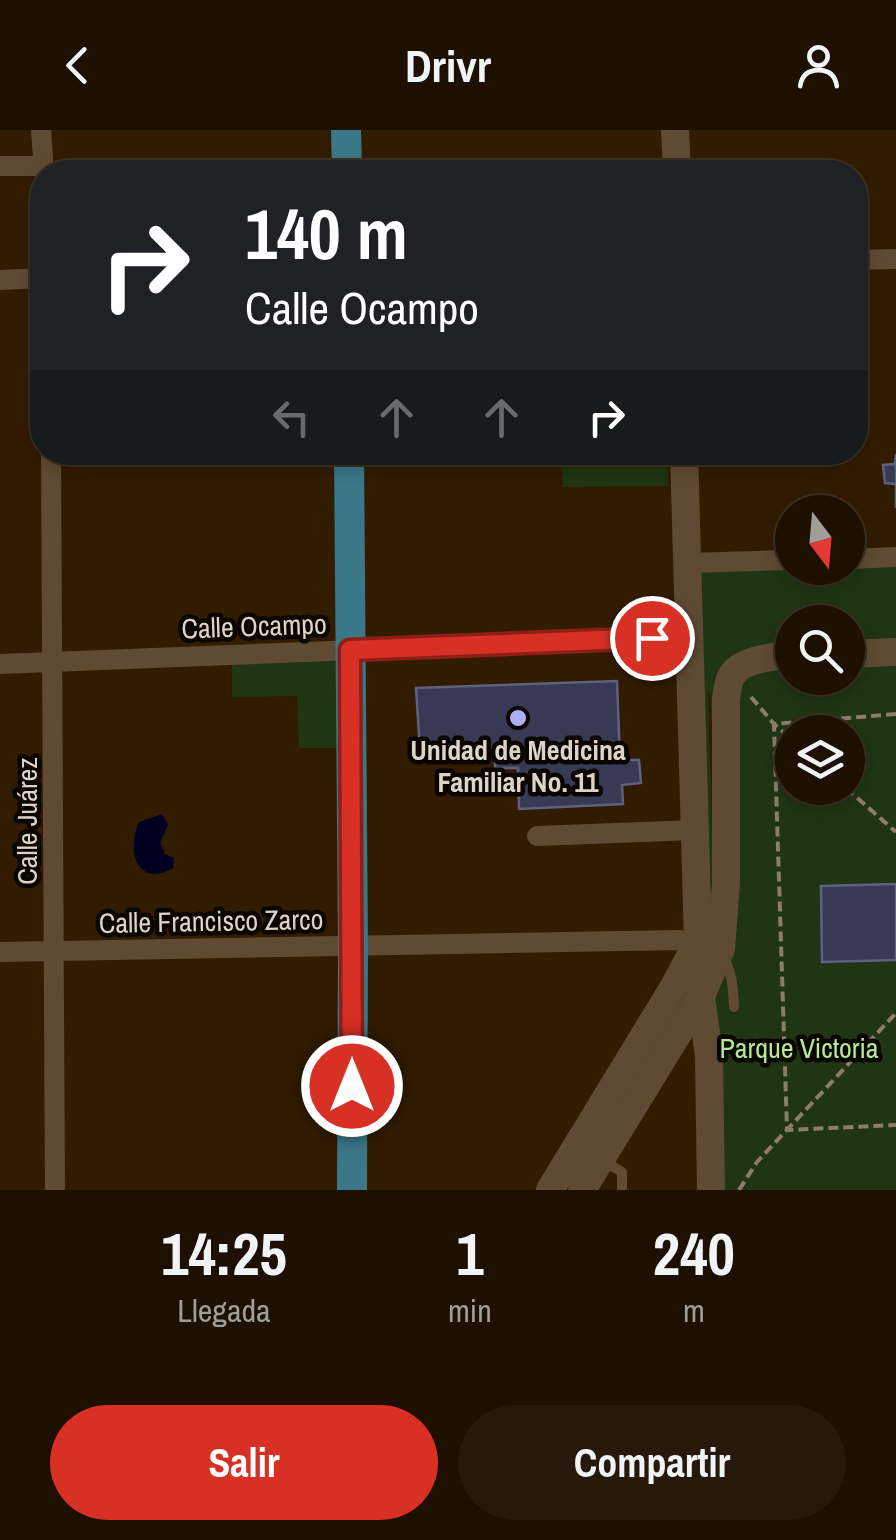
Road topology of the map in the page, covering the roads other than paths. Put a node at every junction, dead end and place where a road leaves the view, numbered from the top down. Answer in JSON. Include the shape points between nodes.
{"nodes":[{"id":1,"x":42,"y":130,"type":"edge"},
{"id":2,"x":346,"y":130,"type":"edge"},
{"id":3,"x":676,"y":130,"type":"edge"},
{"id":4,"x":43,"y":160,"type":"edge"},
{"id":5,"x":346,"y":160,"type":"edge"},
{"id":6,"x":676,"y":160,"type":"edge"},
{"id":7,"x":0,"y":166,"type":"edge"},
{"id":8,"x":30,"y":168,"type":"edge"},
{"id":9,"x":896,"y":259,"type":"edge"},
{"id":10,"x":868,"y":260,"type":"edge"},
{"id":11,"x":30,"y":279,"type":"edge"},
{"id":12,"x":0,"y":280,"type":"edge"},
{"id":13,"x":51,"y":465,"type":"edge"},
{"id":14,"x":349,"y":465,"type":"edge"},
{"id":15,"x":684,"y":465,"type":"edge"},
{"id":16,"x":896,"y":558,"type":"edge"},
{"id":17,"x":865,"y":559,"type":"edge"},
{"id":18,"x":775,"y":560,"type":"edge"},
{"id":19,"x":688,"y":563,"type":"junction"},
{"id":20,"x":689,"y":637,"type":"junction"},
{"id":21,"x":350,"y":650,"type":"junction"},
{"id":22,"x":896,"y":652,"type":"edge"},
{"id":23,"x":865,"y":653,"type":"edge"},
{"id":24,"x":775,"y":656,"type":"edge"},
{"id":25,"x":53,"y":662,"type":"junction"},
{"id":26,"x":0,"y":664,"type":"edge"},
{"id":27,"x":695,"y":830,"type":"junction"},
{"id":28,"x":537,"y":836,"type":"dead end"},
{"id":29,"x":710,"y":945,"type":"junction"},
{"id":30,"x":353,"y":946,"type":"junction"},
{"id":31,"x":0,"y":952,"type":"edge"},
{"id":32,"x":55,"y":952,"type":"junction"},
{"id":33,"x":701,"y":996,"type":"junction"},
{"id":34,"x":734,"y":1008,"type":"dead end"},
{"id":35,"x":601,"y":1160,"type":"junction"},
{"id":36,"x":55,"y":1190,"type":"edge"},
{"id":37,"x":352,"y":1190,"type":"edge"},
{"id":38,"x":550,"y":1190,"type":"edge"},
{"id":39,"x":582,"y":1190,"type":"edge"},
{"id":40,"x":622,"y":1190,"type":"edge"},
{"id":41,"x":710,"y":1190,"type":"edge"}],
"edges":[{"from":1,"to":4,"type":"street"},
{"from":2,"to":5,"type":"main road"},
{"from":3,"to":6,"type":"main road"},
{"from":7,"to":8,"type":"street"},
{"from":9,"to":10,"type":"street"},
{"from":11,"to":12,"type":"street"},
{"from":13,"to":25,"type":"street","name":"Calle Juárez"},
{"from":14,"to":21,"type":"main road"},
{"from":15,"to":19,"type":"main road"},
{"from":16,"to":17,"type":"street"},
{"from":18,"to":19,"type":"street"},
{"from":19,"to":20,"type":"main road"},
{"from":20,"to":21,"type":"street","name":"Calle Ocampo"},
{"from":20,"to":27,"type":"main road"},
{"from":21,"to":25,"type":"street","name":"Calle Ocampo"},
{"from":21,"to":30,"type":"main road"},
{"from":22,"to":23,"type":"main road"},
{"from":24,"to":29,"type":"main road","via":[[739,668],[728,687],[726,883]]},
{"from":25,"to":26,"type":"street","name":"Calle Ocampo"},
{"from":25,"to":32,"type":"street","name":"Calle Juárez"},
{"from":27,"to":28,"type":"street"},
{"from":27,"to":29,"type":"main road"},
{"from":29,"to":30,"type":"street","name":"Calle Francisco Zarco","via":[[678,940]]},
{"from":29,"to":33,"type":"main road"},
{"from":29,"to":34,"type":"lane","via":[[726,960]]},
{"from":29,"to":38,"type":"main road","via":[[675,985]]},
{"from":30,"to":32,"type":"street","name":"Calle Francisco Zarco"},
{"from":30,"to":37,"type":"main road"},
{"from":31,"to":32,"type":"street","name":"Calle Francisco Zarco"},
{"from":32,"to":36,"type":"street","name":"Calle Juárez"},
{"from":33,"to":35,"type":"main road"},
{"from":33,"to":41,"type":"main road"},
{"from":35,"to":39,"type":"main road"},
{"from":35,"to":40,"type":"lane","via":[[622,1172]]}]}
